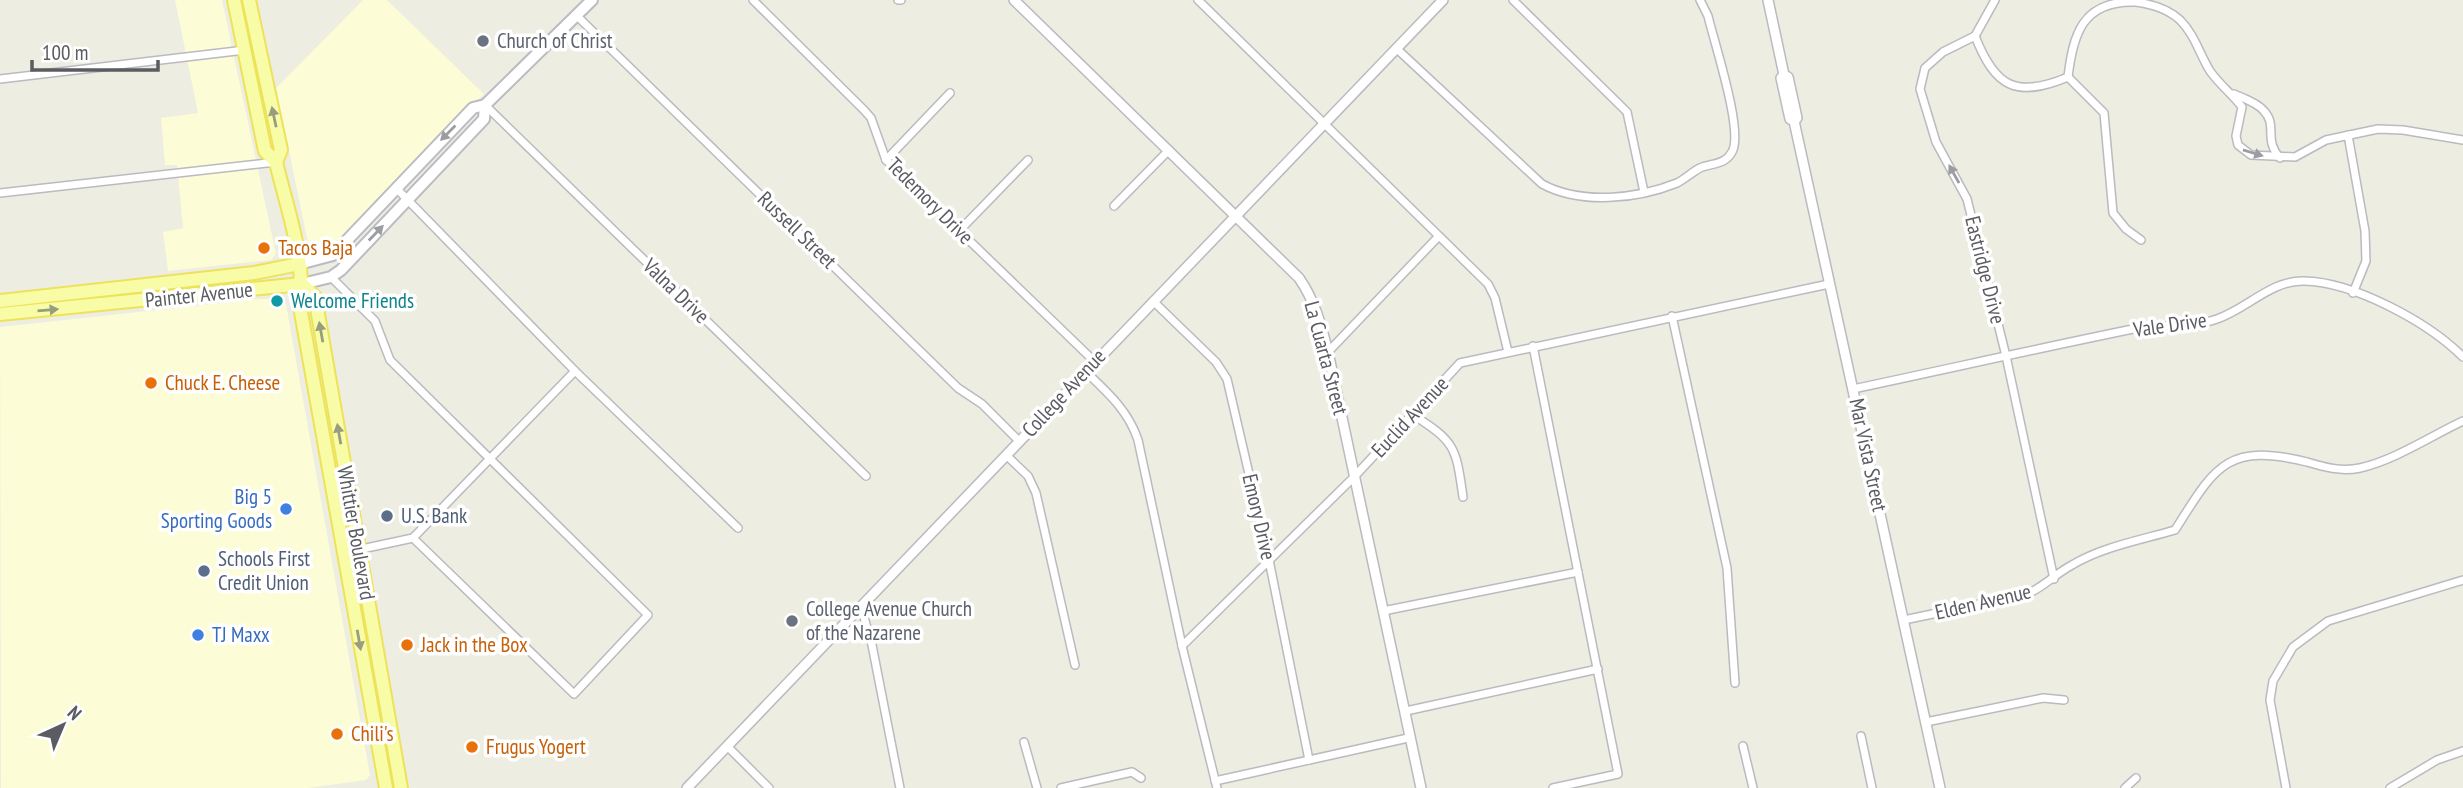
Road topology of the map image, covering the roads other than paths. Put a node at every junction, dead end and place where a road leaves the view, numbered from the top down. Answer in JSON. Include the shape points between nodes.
{"nodes":[{"id":1,"x":234,"y":0,"type":"edge"},
{"id":2,"x":249,"y":0,"type":"edge"},
{"id":3,"x":592,"y":0,"type":"edge"},
{"id":4,"x":753,"y":0,"type":"edge"},
{"id":5,"x":1014,"y":0,"type":"edge"},
{"id":6,"x":1198,"y":0,"type":"edge"},
{"id":7,"x":1444,"y":0,"type":"edge"},
{"id":8,"x":1513,"y":0,"type":"edge"},
{"id":9,"x":1700,"y":0,"type":"edge"},
{"id":10,"x":1768,"y":0,"type":"edge"},
{"id":11,"x":1995,"y":0,"type":"edge"},
{"id":12,"x":577,"y":16,"type":"junction"},
{"id":13,"x":1975,"y":36,"type":"junction"},
{"id":14,"x":1397,"y":49,"type":"junction"},
{"id":15,"x":245,"y":50,"type":"junction"},
{"id":16,"x":2068,"y":77,"type":"junction"},
{"id":17,"x":0,"y":79,"type":"edge"},
{"id":18,"x":2230,"y":92,"type":"junction"},
{"id":19,"x":950,"y":93,"type":"dead end"},
{"id":20,"x":485,"y":105,"type":"junction"},
{"id":21,"x":1324,"y":125,"type":"junction"},
{"id":22,"x":2347,"y":135,"type":"junction"},
{"id":23,"x":2463,"y":140,"type":"edge"},
{"id":24,"x":1169,"y":150,"type":"junction"},
{"id":25,"x":2280,"y":158,"type":"junction"},
{"id":26,"x":886,"y":160,"type":"junction"},
{"id":27,"x":1028,"y":160,"type":"dead end"},
{"id":28,"x":276,"y":162,"type":"junction"},
{"id":29,"x":397,"y":189,"type":"junction"},
{"id":30,"x":1644,"y":192,"type":"junction"},
{"id":31,"x":0,"y":193,"type":"edge"},
{"id":32,"x":409,"y":200,"type":"junction"},
{"id":33,"x":1114,"y":206,"type":"dead end"},
{"id":34,"x":1234,"y":217,"type":"junction"},
{"id":35,"x":959,"y":231,"type":"junction"},
{"id":36,"x":1438,"y":237,"type":"junction"},
{"id":37,"x":2141,"y":240,"type":"dead end"},
{"id":38,"x":299,"y":264,"type":"junction"},
{"id":39,"x":331,"y":277,"type":"junction"},
{"id":40,"x":302,"y":284,"type":"junction"},
{"id":41,"x":1829,"y":284,"type":"junction"},
{"id":42,"x":2353,"y":293,"type":"junction"},
{"id":43,"x":19,"y":299,"type":"junction"},
{"id":44,"x":0,"y":300,"type":"edge"},
{"id":45,"x":1153,"y":301,"type":"junction"},
{"id":46,"x":0,"y":307,"type":"edge"},
{"id":47,"x":0,"y":314,"type":"edge"},
{"id":48,"x":1672,"y":316,"type":"junction"},
{"id":49,"x":1534,"y":346,"type":"junction"},
{"id":50,"x":1328,"y":352,"type":"junction"},
{"id":51,"x":1508,"y":352,"type":"junction"},
{"id":52,"x":2006,"y":356,"type":"junction"},
{"id":53,"x":2463,"y":357,"type":"edge"},
{"id":54,"x":1094,"y":361,"type":"junction"},
{"id":55,"x":575,"y":371,"type":"junction"},
{"id":56,"x":1085,"y":371,"type":"junction"},
{"id":57,"x":1853,"y":389,"type":"junction"},
{"id":58,"x":1413,"y":415,"type":"junction"},
{"id":59,"x":2463,"y":421,"type":"edge"},
{"id":60,"x":1019,"y":441,"type":"junction"},
{"id":61,"x":1006,"y":455,"type":"junction"},
{"id":62,"x":489,"y":456,"type":"junction"},
{"id":63,"x":866,"y":476,"type":"dead end"},
{"id":64,"x":1354,"y":477,"type":"junction"},
{"id":65,"x":1463,"y":497,"type":"dead end"},
{"id":66,"x":738,"y":528,"type":"dead end"},
{"id":67,"x":413,"y":538,"type":"junction"},
{"id":68,"x":359,"y":550,"type":"junction"},
{"id":69,"x":343,"y":553,"type":"junction"},
{"id":70,"x":1269,"y":560,"type":"junction"},
{"id":71,"x":1578,"y":572,"type":"junction"},
{"id":72,"x":2054,"y":579,"type":"junction"},
{"id":73,"x":2463,"y":580,"type":"edge"},
{"id":74,"x":861,"y":607,"type":"junction"},
{"id":75,"x":1383,"y":611,"type":"junction"},
{"id":76,"x":1904,"y":620,"type":"junction"},
{"id":77,"x":1182,"y":646,"type":"junction"},
{"id":78,"x":1075,"y":665,"type":"dead end"},
{"id":79,"x":1598,"y":669,"type":"junction"},
{"id":80,"x":1735,"y":683,"type":"dead end"},
{"id":81,"x":2064,"y":700,"type":"dead end"},
{"id":82,"x":1406,"y":711,"type":"junction"},
{"id":83,"x":1926,"y":722,"type":"junction"},
{"id":84,"x":1861,"y":736,"type":"dead end"},
{"id":85,"x":1408,"y":738,"type":"junction"},
{"id":86,"x":1024,"y":742,"type":"dead end"},
{"id":87,"x":727,"y":746,"type":"junction"},
{"id":88,"x":1743,"y":746,"type":"dead end"},
{"id":89,"x":2463,"y":751,"type":"edge"},
{"id":90,"x":1309,"y":760,"type":"junction"},
{"id":91,"x":1141,"y":778,"type":"dead end"},
{"id":92,"x":2136,"y":778,"type":"dead end"},
{"id":93,"x":1216,"y":785,"type":"edge"},
{"id":94,"x":386,"y":788,"type":"edge"},
{"id":95,"x":401,"y":788,"type":"edge"},
{"id":96,"x":687,"y":788,"type":"edge"},
{"id":97,"x":769,"y":788,"type":"edge"},
{"id":98,"x":900,"y":788,"type":"edge"},
{"id":99,"x":1037,"y":788,"type":"edge"},
{"id":100,"x":1061,"y":788,"type":"edge"},
{"id":101,"x":1420,"y":788,"type":"edge"},
{"id":102,"x":1553,"y":788,"type":"edge"},
{"id":103,"x":1753,"y":788,"type":"edge"},
{"id":104,"x":1872,"y":788,"type":"edge"},
{"id":105,"x":1940,"y":788,"type":"edge"},
{"id":106,"x":2125,"y":788,"type":"edge"},
{"id":107,"x":2286,"y":788,"type":"edge"},
{"id":108,"x":2390,"y":788,"type":"edge"}],
"edges":[{"from":1,"to":15,"type":"main road","name":"Whittier Boulevard"},
{"from":28,"to":2,"type":"main road","name":"Whittier Boulevard","one_way":true,"via":[[281,150]]},
{"from":3,"to":12,"type":"main road","name":"Painter Avenue"},
{"from":4,"to":26,"type":"street","name":"Tedemory Drive","via":[[871,118]]},
{"from":5,"to":24,"type":"street","name":"La Cuarta Street"},
{"from":6,"to":21,"type":"street"},
{"from":7,"to":14,"type":"street","name":"College Avenue"},
{"from":8,"to":30,"type":"street","via":[[1627,112]]},
{"from":9,"to":30,"type":"street","via":[[1737,132],[1732,152],[1721,163]]},
{"from":10,"to":41,"type":"street","name":"Mar Vista Street","via":[[1797,117],[1794,121]]},
{"from":11,"to":13,"type":"street"},
{"from":12,"to":20,"type":"main road","name":"Painter Avenue"},
{"from":12,"to":60,"type":"street","name":"Russell Street","via":[[958,388],[982,404]]},
{"from":13,"to":16,"type":"street","via":[[1986,63],[2004,83],[2021,89],[2043,88]]},
{"from":52,"to":13,"type":"street","name":"Eastridge Drive","one_way":true,"via":[[1968,199],[1936,142],[1920,89],[1925,68]]},
{"from":14,"to":21,"type":"street","name":"College Avenue"},
{"from":14,"to":30,"type":"street","via":[[1542,184],[1563,196],[1588,198]]},
{"from":15,"to":17,"type":"street"},
{"from":15,"to":28,"type":"main road","name":"Whittier Boulevard","via":[[265,151]]},
{"from":16,"to":18,"type":"street","via":[[2071,44],[2085,17],[2099,6],[2130,1],[2178,18],[2193,34],[2216,79]]},
{"from":16,"to":37,"type":"street","via":[[2104,113],[2113,213]]},
{"from":18,"to":25,"type":"street","via":[[2264,110],[2270,122],[2269,143]]},
{"from":18,"to":25,"type":"street","one_way":true,"via":[[2242,107],[2238,145],[2251,155]]},
{"from":19,"to":26,"type":"street"},
{"from":20,"to":29,"type":"main road","name":"Painter Avenue","one_way":true,"via":[[473,108]]},
{"from":20,"to":32,"type":"main road","name":"Painter Avenue","via":[[484,119]]},
{"from":20,"to":63,"type":"street","name":"Valna Drive"},
{"from":21,"to":34,"type":"street","name":"College Avenue"},
{"from":21,"to":36,"type":"street"},
{"from":22,"to":23,"type":"street","via":[[2403,130]]},
{"from":22,"to":25,"type":"street","via":[[2326,140],[2295,157]]},
{"from":22,"to":42,"type":"street","via":[[2365,231],[2365,261]]},
{"from":24,"to":33,"type":"street"},
{"from":24,"to":34,"type":"street","name":"La Cuarta Street"},
{"from":26,"to":35,"type":"street","name":"Tedemory Drive"},
{"from":27,"to":35,"type":"street"},
{"from":28,"to":31,"type":"street"},
{"from":28,"to":38,"type":"main road","name":"Whittier Boulevard"},
{"from":29,"to":32,"type":"street"},
{"from":29,"to":38,"type":"main road","name":"Painter Avenue","via":[[333,255]]},
{"from":39,"to":32,"type":"main road","name":"Painter Avenue","one_way":true},
{"from":32,"to":55,"type":"street"},
{"from":34,"to":45,"type":"street","name":"College Avenue"},
{"from":34,"to":50,"type":"street","name":"La Cuarta Street","via":[[1309,292]]},
{"from":35,"to":54,"type":"street","name":"Tedemory Drive"},
{"from":36,"to":50,"type":"street"},
{"from":36,"to":51,"type":"street","via":[[1488,285]]},
{"from":38,"to":40,"type":"main road","name":"Whittier Boulevard"},
{"from":38,"to":43,"type":"main road","name":"Painter Avenue"},
{"from":39,"to":40,"type":"main road","name":"Painter Avenue"},
{"from":39,"to":62,"type":"street","via":[[375,321],[390,360]]},
{"from":47,"to":40,"type":"main road","name":"Painter Avenue","one_way":true},
{"from":68,"to":40,"type":"main road","name":"Whittier Boulevard","one_way":true,"via":[[315,297]]},
{"from":40,"to":69,"type":"main road","name":"Whittier Boulevard","via":[[299,301]]},
{"from":41,"to":48,"type":"street","name":"Euclid Avenue"},
{"from":41,"to":57,"type":"street","name":"Mar Vista Street"},
{"from":42,"to":52,"type":"street","name":"Vale Drive","via":[[2302,280],[2283,284],[2217,319],[2137,328]]},
{"from":42,"to":53,"type":"street","name":"Vale Drive","via":[[2417,320]]},
{"from":43,"to":44,"type":"main road","name":"Painter Avenue"},
{"from":43,"to":46,"type":"main road","via":[[12,307]]},
{"from":45,"to":54,"type":"street","name":"College Avenue"},
{"from":45,"to":70,"type":"street","name":"Emory Drive","via":[[1216,362],[1227,379]]},
{"from":48,"to":49,"type":"street","name":"Euclid Avenue"},
{"from":48,"to":80,"type":"street","via":[[1727,568]]},
{"from":49,"to":51,"type":"street","name":"Euclid Avenue"},
{"from":49,"to":71,"type":"street"},
{"from":50,"to":64,"type":"street","name":"La Cuarta Street"},
{"from":51,"to":58,"type":"street","name":"Euclid Avenue","via":[[1460,363]]},
{"from":52,"to":57,"type":"street","name":"Vale Drive"},
{"from":52,"to":72,"type":"street","name":"Eastridge Drive"},
{"from":54,"to":56,"type":"street","name":"College Avenue"},
{"from":55,"to":62,"type":"street"},
{"from":55,"to":66,"type":"street"},
{"from":56,"to":60,"type":"street","name":"College Avenue"},
{"from":56,"to":77,"type":"street","via":[[1121,406],[1138,440]]},
{"from":57,"to":76,"type":"street","name":"Mar Vista Street"},
{"from":58,"to":64,"type":"street","name":"Euclid Avenue"},
{"from":58,"to":65,"type":"street","via":[[1443,434],[1457,454]]},
{"from":59,"to":72,"type":"street","name":"Elden Avenue","via":[[2360,468],[2337,470],[2281,456],[2240,457],[2219,466],[2175,530],[2094,554]]},
{"from":60,"to":61,"type":"street","name":"College Avenue"},
{"from":61,"to":74,"type":"street","name":"College Avenue"},
{"from":61,"to":78,"type":"street","via":[[1028,476],[1036,493]]},
{"from":62,"to":67,"type":"street"},
{"from":62,"to":67,"type":"street","via":[[649,615],[574,694]]},
{"from":64,"to":70,"type":"street","name":"Euclid Avenue"},
{"from":64,"to":75,"type":"street","name":"La Cuarta Street"},
{"from":67,"to":68,"type":"street"},
{"from":68,"to":69,"type":"street"},
{"from":68,"to":95,"type":"main road","name":"Whittier Boulevard"},
{"from":69,"to":94,"type":"main road","name":"Whittier Boulevard","one_way":true},
{"from":70,"to":77,"type":"street","name":"Euclid Avenue"},
{"from":70,"to":90,"type":"street","name":"Emory Drive"},
{"from":71,"to":75,"type":"street"},
{"from":71,"to":79,"type":"street"},
{"from":72,"to":76,"type":"street","name":"Elden Avenue","via":[[2008,599]]},
{"from":73,"to":107,"type":"street","via":[[2328,621],[2293,647],[2273,681],[2270,700]]},
{"from":74,"to":87,"type":"street","name":"College Avenue"},
{"from":74,"to":98,"type":"street"},
{"from":75,"to":82,"type":"street","name":"La Cuarta Street"},
{"from":76,"to":83,"type":"street","name":"Mar Vista Street"},
{"from":77,"to":93,"type":"street"},
{"from":79,"to":82,"type":"street"},
{"from":79,"to":102,"type":"street","via":[[1618,774]]},
{"from":81,"to":83,"type":"street","via":[[2043,698]]},
{"from":82,"to":85,"type":"street","name":"La Cuarta Street"},
{"from":83,"to":105,"type":"street","name":"Mar Vista Street"},
{"from":84,"to":104,"type":"street"},
{"from":85,"to":90,"type":"street"},
{"from":85,"to":101,"type":"street","name":"La Cuarta Street"},
{"from":86,"to":99,"type":"street"},
{"from":87,"to":96,"type":"street","name":"College Avenue"},
{"from":87,"to":97,"type":"street"},
{"from":88,"to":103,"type":"street"},
{"from":89,"to":108,"type":"street","via":[[2437,760]]},
{"from":90,"to":93,"type":"street"},
{"from":91,"to":100,"type":"street","via":[[1132,772]]},
{"from":92,"to":106,"type":"street"}]}
